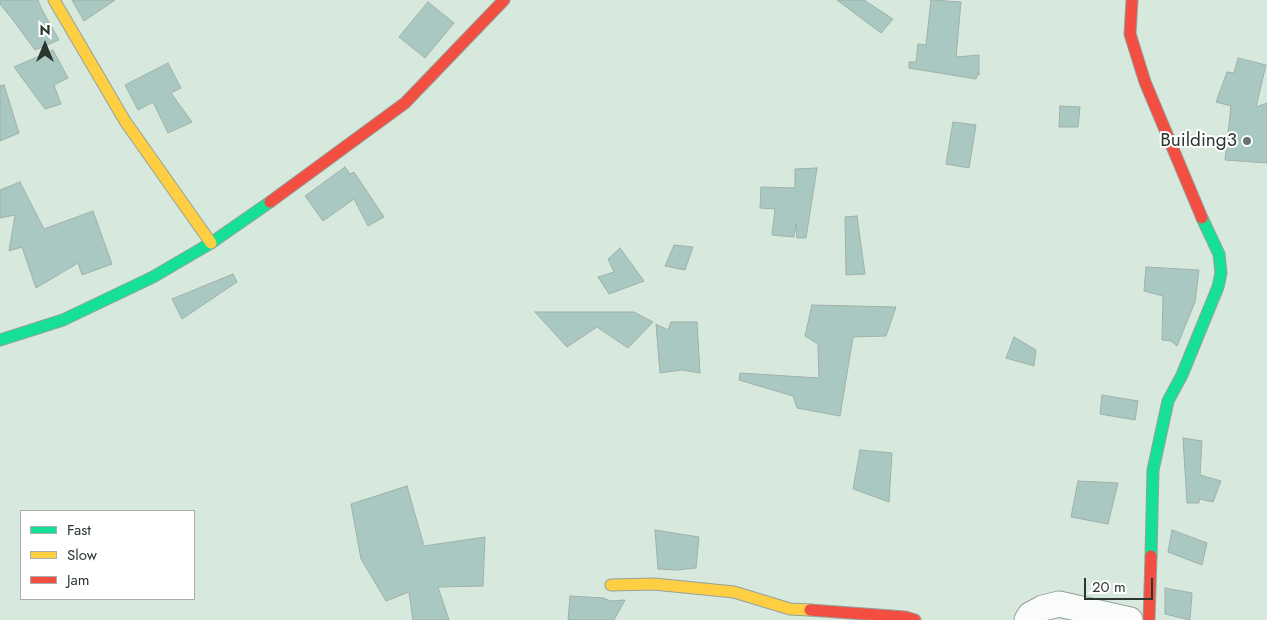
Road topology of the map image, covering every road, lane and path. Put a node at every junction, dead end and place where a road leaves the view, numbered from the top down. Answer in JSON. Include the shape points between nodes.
{"nodes":[{"id":1,"x":54,"y":0,"type":"edge"},
{"id":2,"x":504,"y":0,"type":"edge"},
{"id":3,"x":1132,"y":0,"type":"edge"},
{"id":4,"x":211,"y":243,"type":"junction"},
{"id":5,"x":0,"y":340,"type":"edge"},
{"id":6,"x":611,"y":585,"type":"dead end"},
{"id":7,"x":915,"y":620,"type":"edge"},
{"id":8,"x":1026,"y":620,"type":"edge"},
{"id":9,"x":1130,"y":620,"type":"edge"},
{"id":10,"x":1149,"y":620,"type":"edge"}],
"edges":[{"from":1,"to":4,"type":"street","via":[[124,121]]},
{"from":2,"to":4,"type":"street","via":[[406,103]]},
{"from":3,"to":10,"type":"street","via":[[1130,34],[1145,82],[1219,254],[1221,274],[1182,375],[1168,401],[1162,426],[1153,470]]},
{"from":4,"to":5,"type":"street","via":[[153,277],[63,320]]},
{"from":6,"to":7,"type":"street","via":[[654,584],[734,592],[790,609]]},
{"from":8,"to":9,"type":"street","via":[[1043,608],[1059,604]]}]}
